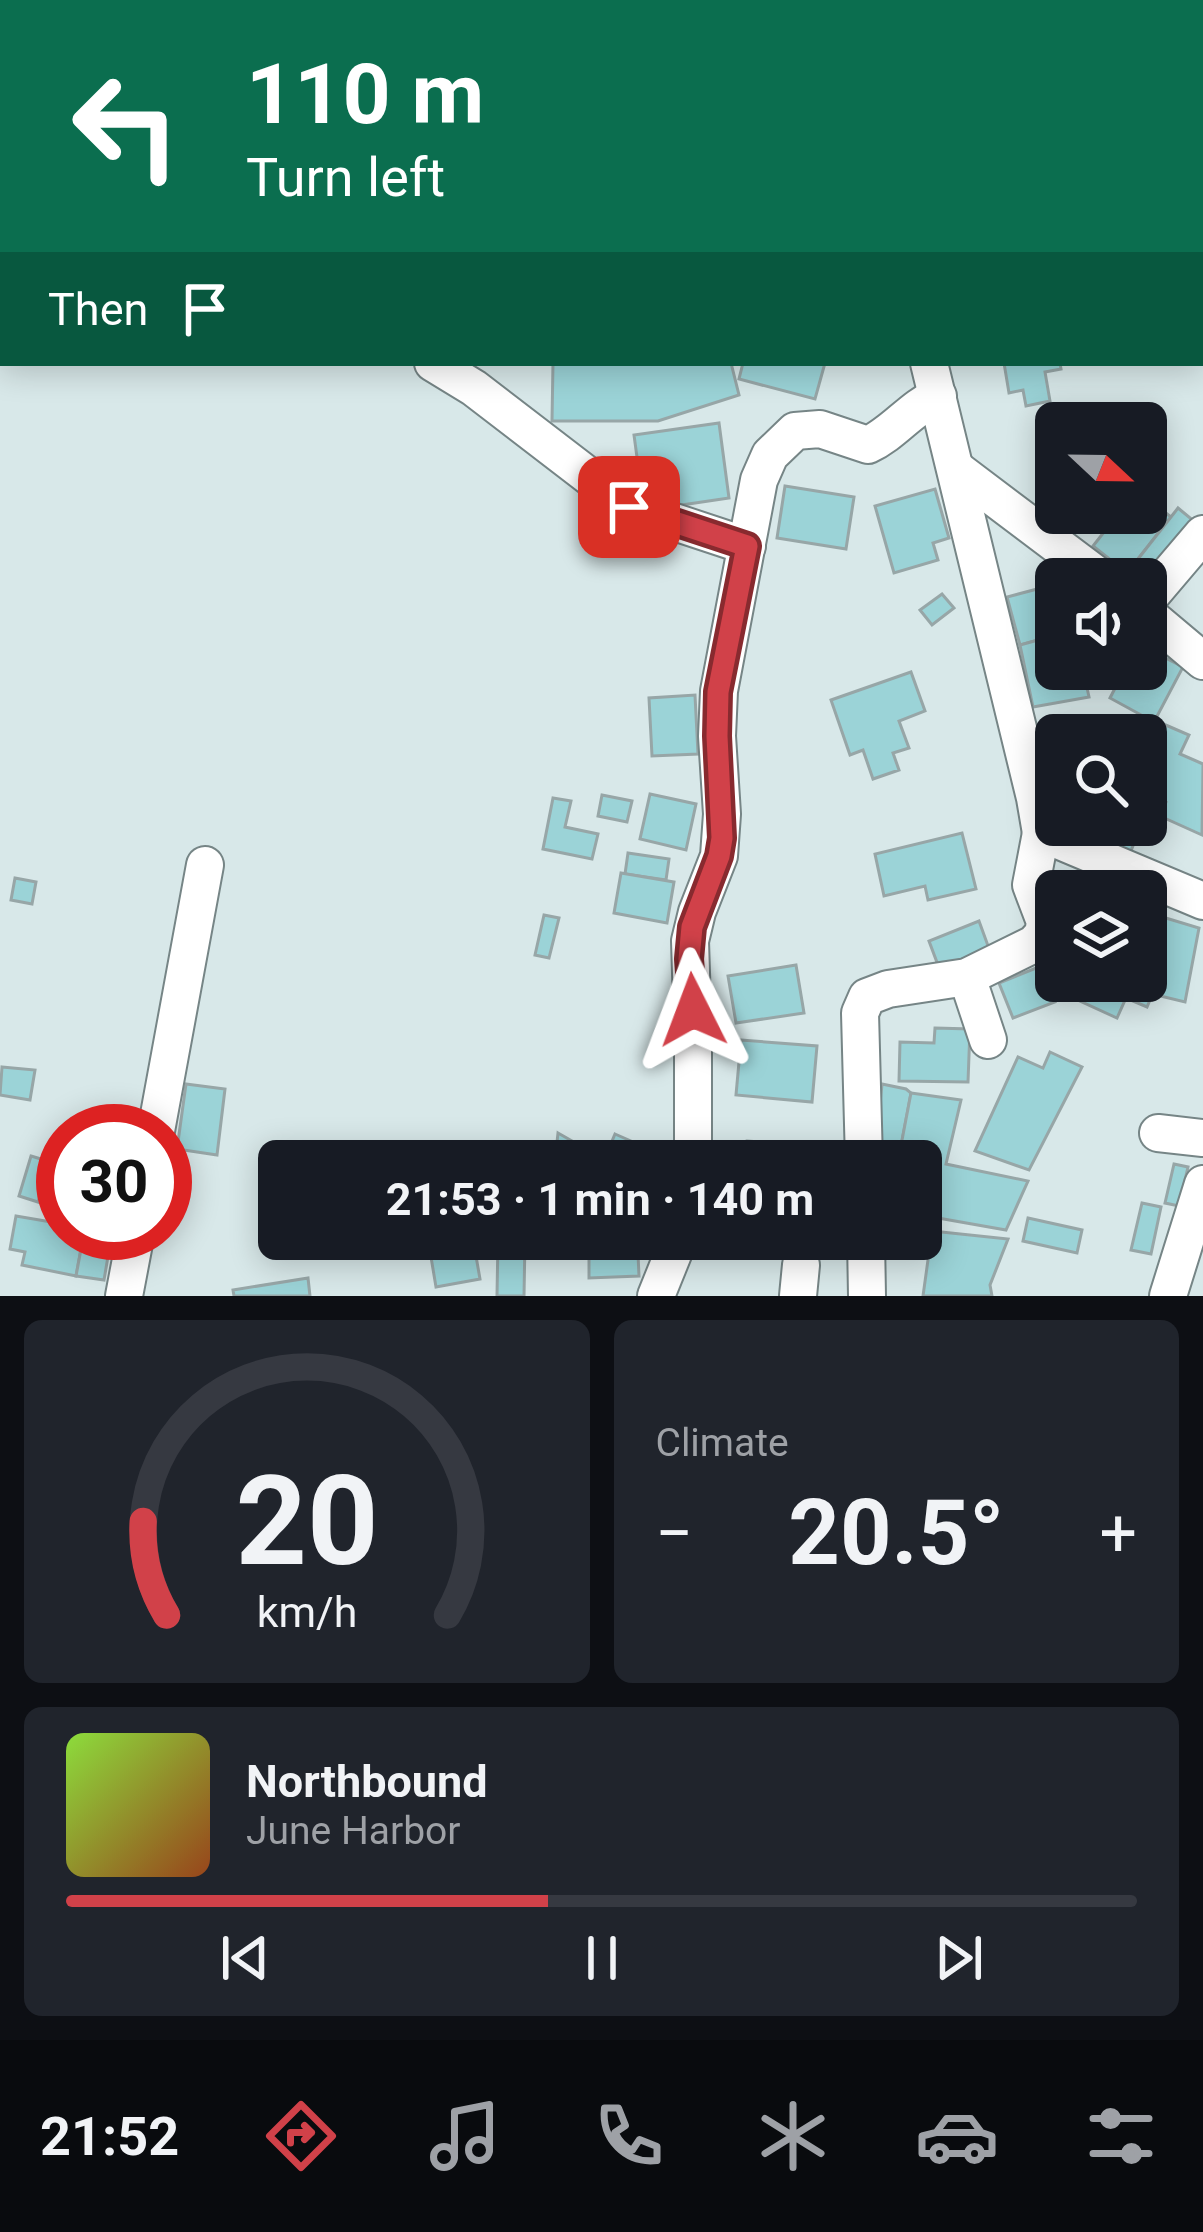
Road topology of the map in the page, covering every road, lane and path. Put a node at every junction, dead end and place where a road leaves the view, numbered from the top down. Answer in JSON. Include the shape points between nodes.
{"nodes":[{"id":1,"x":438,"y":366,"type":"edge"},
{"id":2,"x":933,"y":380,"type":"edge"},
{"id":3,"x":956,"y":469,"type":"junction"},
{"id":4,"x":1203,"y":535,"type":"edge"},
{"id":5,"x":747,"y":546,"type":"junction"},
{"id":6,"x":1074,"y":558,"type":"edge"},
{"id":7,"x":1167,"y":577,"type":"edge"},
{"id":8,"x":1167,"y":631,"type":"edge"},
{"id":9,"x":1203,"y":662,"type":"edge"},
{"id":10,"x":1035,"y":798,"type":"edge"},
{"id":11,"x":1038,"y":846,"type":"edge"},
{"id":12,"x":1073,"y":846,"type":"edge"},
{"id":13,"x":205,"y":865,"type":"dead end"},
{"id":14,"x":1203,"y":902,"type":"edge"},
{"id":15,"x":967,"y":976,"type":"junction"},
{"id":16,"x":988,"y":1040,"type":"dead end"},
{"id":17,"x":161,"y":1104,"type":"edge"},
{"id":18,"x":1158,"y":1133,"type":"dead end"},
{"id":19,"x":1203,"y":1138,"type":"edge"},
{"id":20,"x":693,"y":1140,"type":"edge"},
{"id":21,"x":863,"y":1140,"type":"edge"},
{"id":22,"x":1203,"y":1184,"type":"edge"},
{"id":23,"x":131,"y":1260,"type":"edge"},
{"id":24,"x":671,"y":1260,"type":"edge"},
{"id":25,"x":866,"y":1260,"type":"edge"},
{"id":26,"x":124,"y":1296,"type":"edge"},
{"id":27,"x":656,"y":1296,"type":"edge"},
{"id":28,"x":867,"y":1296,"type":"edge"},
{"id":29,"x":1168,"y":1296,"type":"edge"}],
"edges":[{"from":1,"to":5,"type":"street","via":[[629,507]]},
{"from":2,"to":3,"type":"street"},
{"from":2,"to":5,"type":"street","via":[[923,403],[868,445],[820,429],[795,430],[764,467]]},
{"from":3,"to":6,"type":"street"},
{"from":3,"to":10,"type":"street"},
{"from":4,"to":7,"type":"street"},
{"from":5,"to":20,"type":"street","via":[[718,692],[719,856],[690,941]]},
{"from":8,"to":9,"type":"street"},
{"from":11,"to":15,"type":"street","via":[[1030,885],[1043,934]]},
{"from":12,"to":14,"type":"street"},
{"from":13,"to":17,"type":"street"},
{"from":15,"to":16,"type":"street"},
{"from":15,"to":21,"type":"street","via":[[867,997],[860,1013]]},
{"from":18,"to":19,"type":"street"},
{"from":22,"to":29,"type":"street"},
{"from":23,"to":26,"type":"street"},
{"from":24,"to":27,"type":"street"},
{"from":25,"to":28,"type":"street"}]}
